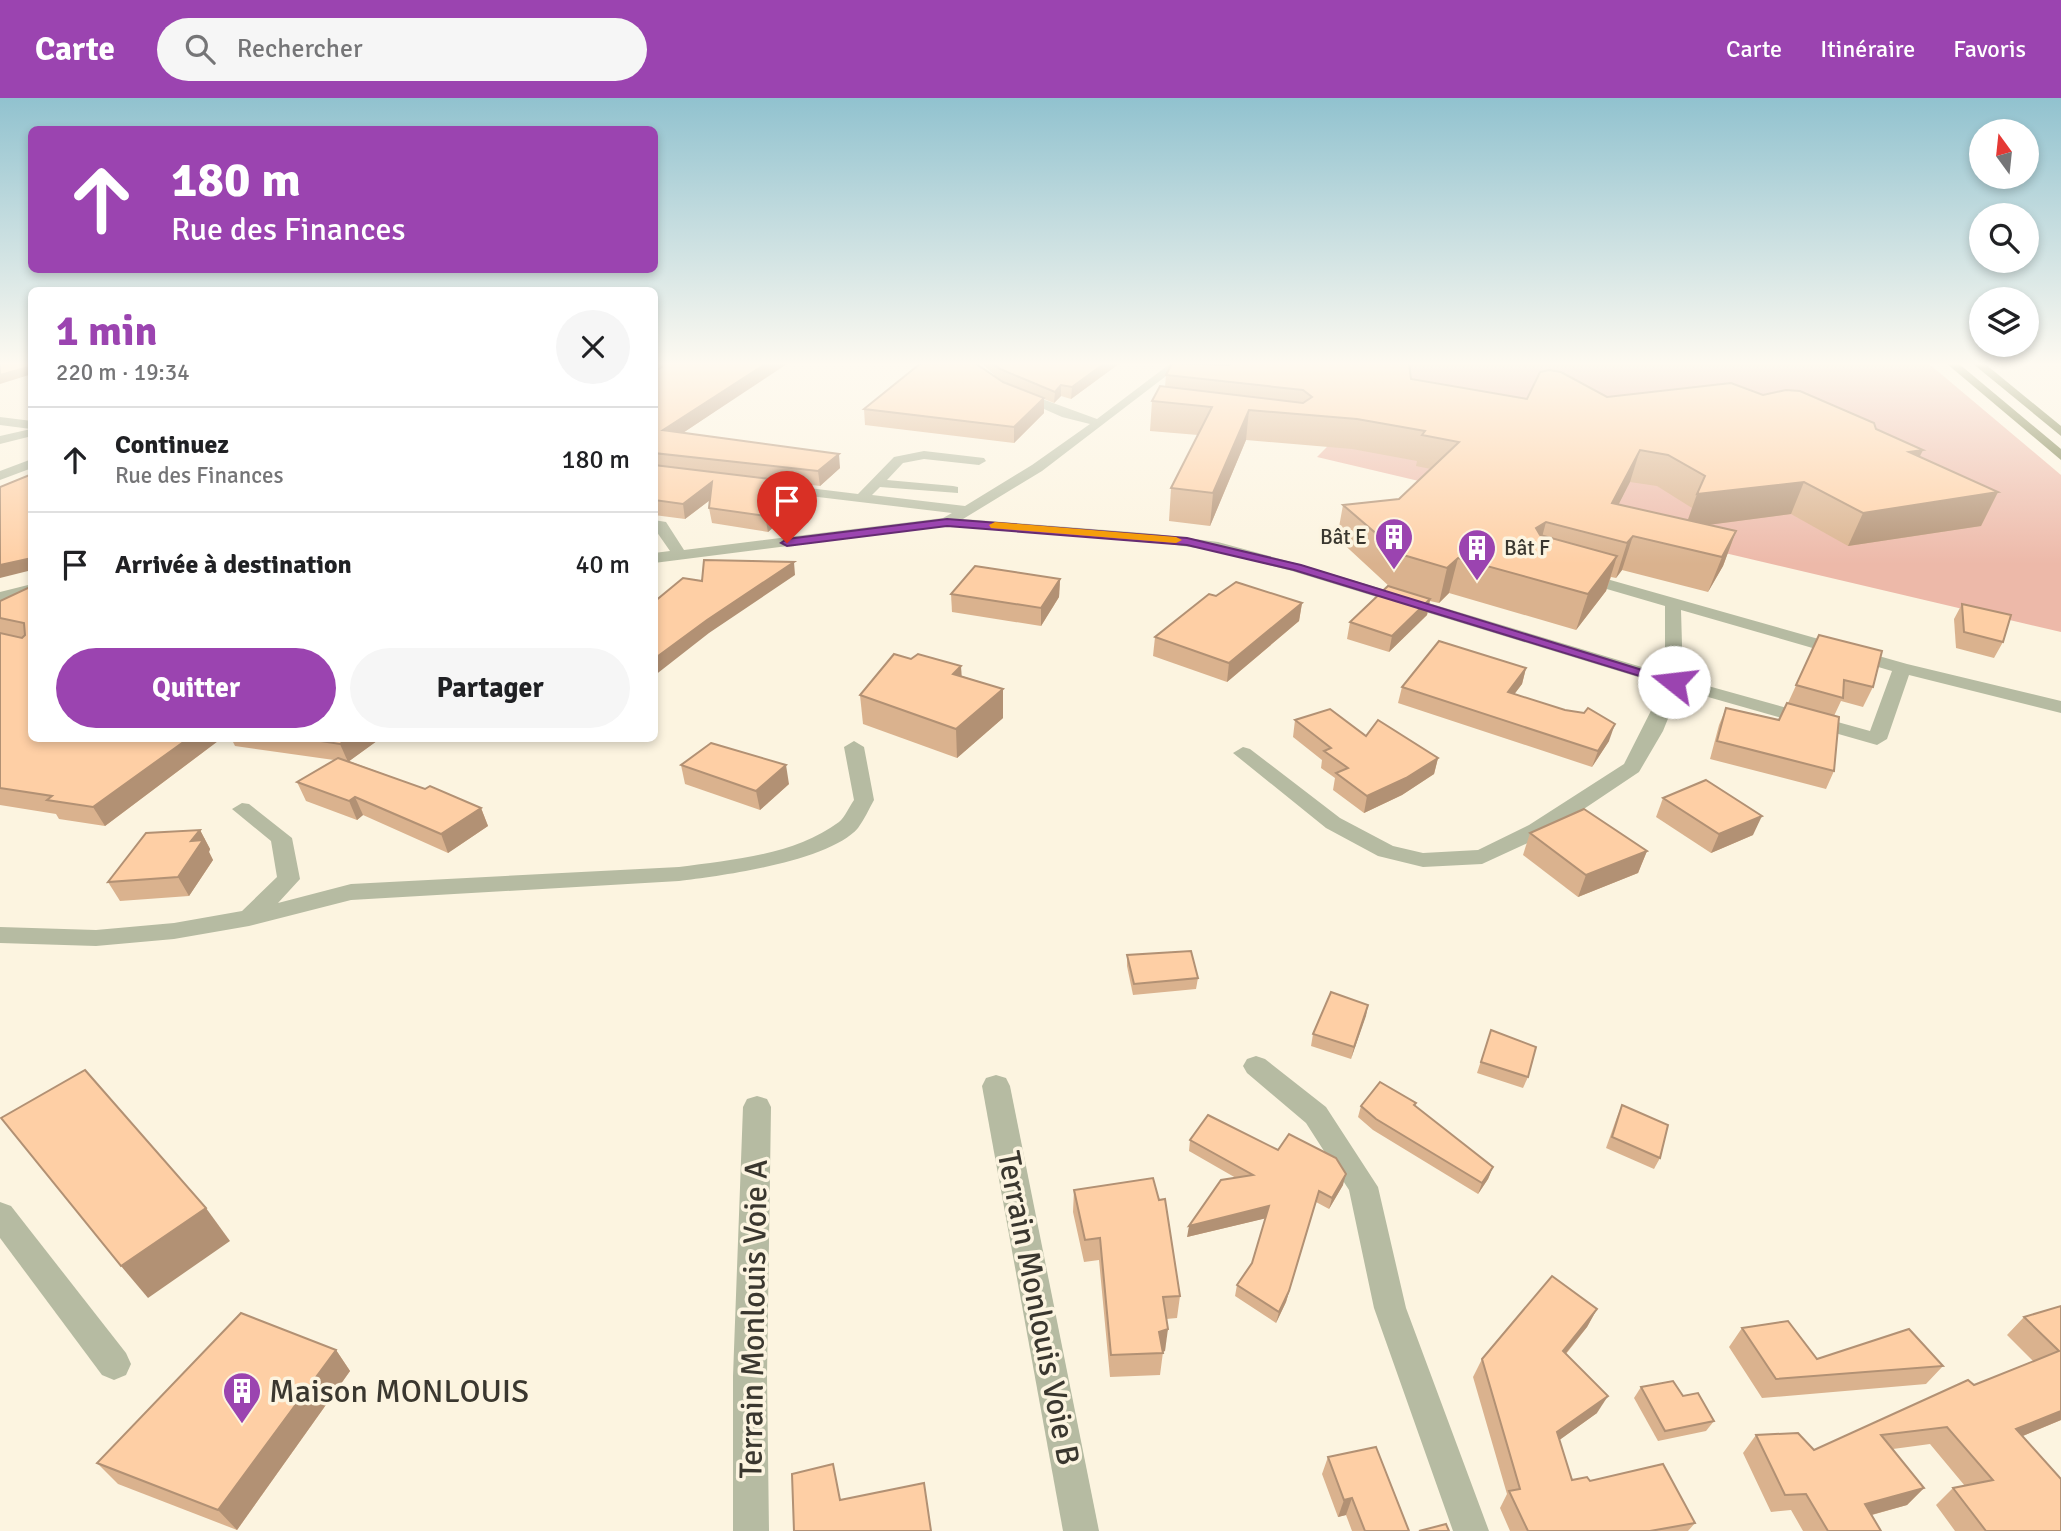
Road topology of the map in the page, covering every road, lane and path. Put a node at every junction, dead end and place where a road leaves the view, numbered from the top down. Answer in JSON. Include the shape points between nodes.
{"nodes":[{"id":1,"x":1089,"y":430,"type":"edge"},
{"id":2,"x":2030,"y":430,"type":"edge"},
{"id":3,"x":28,"y":433,"type":"edge"},
{"id":4,"x":0,"y":440,"type":"edge"},
{"id":5,"x":2061,"y":456,"type":"edge"},
{"id":6,"x":979,"y":461,"type":"dead end"},
{"id":7,"x":28,"y":465,"type":"edge"},
{"id":8,"x":0,"y":477,"type":"edge"},
{"id":9,"x":877,"y":483,"type":"junction"},
{"id":10,"x":760,"y":486,"type":"edge"},
{"id":11,"x":953,"y":490,"type":"dead end"},
{"id":12,"x":862,"y":498,"type":"junction"},
{"id":13,"x":969,"y":511,"type":"junction"},
{"id":14,"x":947,"y":522,"type":"junction"},
{"id":15,"x":658,"y":525,"type":"edge"},
{"id":16,"x":680,"y":556,"type":"junction"},
{"id":17,"x":658,"y":558,"type":"edge"},
{"id":18,"x":1561,"y":571,"type":"edge"},
{"id":19,"x":28,"y":590,"type":"edge"},
{"id":20,"x":0,"y":597,"type":"edge"},
{"id":21,"x":1673,"y":601,"type":"junction"},
{"id":22,"x":1902,"y":668,"type":"junction"},
{"id":23,"x":1674,"y":682,"type":"junction"},
{"id":24,"x":2061,"y":707,"type":"edge"},
{"id":25,"x":854,"y":747,"type":"dead end"},
{"id":26,"x":1243,"y":753,"type":"dead end"},
{"id":27,"x":242,"y":808,"type":"dead end"},
{"id":28,"x":248,"y":918,"type":"junction"},
{"id":29,"x":0,"y":935,"type":"edge"},
{"id":30,"x":1256,"y":1066,"type":"dead end"},
{"id":31,"x":996,"y":1086,"type":"dead end"},
{"id":32,"x":757,"y":1107,"type":"dead end"},
{"id":33,"x":0,"y":1215,"type":"edge"},
{"id":34,"x":114,"y":1364,"type":"dead end"},
{"id":35,"x":751,"y":1531,"type":"edge"},
{"id":36,"x":1081,"y":1531,"type":"edge"},
{"id":37,"x":1471,"y":1531,"type":"edge"}],
"edges":[{"from":1,"to":13,"type":"street"},
{"from":2,"to":5,"type":"highway"},
{"from":3,"to":4,"type":"street"},
{"from":6,"to":9,"type":"street","via":[[908,457]]},
{"from":7,"to":8,"type":"street"},
{"from":9,"to":11,"type":"street"},
{"from":9,"to":12,"type":"street"},
{"from":10,"to":12,"type":"street"},
{"from":12,"to":13,"type":"street"},
{"from":13,"to":14,"type":"street"},
{"from":14,"to":16,"type":"street"},
{"from":14,"to":23,"type":"street","via":[[1218,547]]},
{"from":15,"to":16,"type":"street"},
{"from":16,"to":17,"type":"street"},
{"from":18,"to":21,"type":"street"},
{"from":19,"to":20,"type":"street"},
{"from":21,"to":22,"type":"street"},
{"from":21,"to":23,"type":"street"},
{"from":22,"to":23,"type":"street","via":[[1877,739]]},
{"from":22,"to":24,"type":"street"},
{"from":23,"to":26,"type":"street","via":[[1632,768],[1537,830],[1482,857],[1423,860],[1386,852],[1333,823]]},
{"from":25,"to":28,"type":"street","via":[[863,800],[849,825],[814,846],[771,859],[678,874],[351,892]]},
{"from":27,"to":28,"type":"street","via":[[281,838],[289,879]]},
{"from":28,"to":29,"type":"street","via":[[96,939]]},
{"from":30,"to":37,"type":"street","via":[[1316,1115],[1363,1187],[1390,1308]]},
{"from":31,"to":36,"type":"street","name":"Terrain Monlouis Voie B"},
{"from":32,"to":35,"type":"street","name":"Terrain Monlouis Voie A"},
{"from":33,"to":34,"type":"street"}]}
